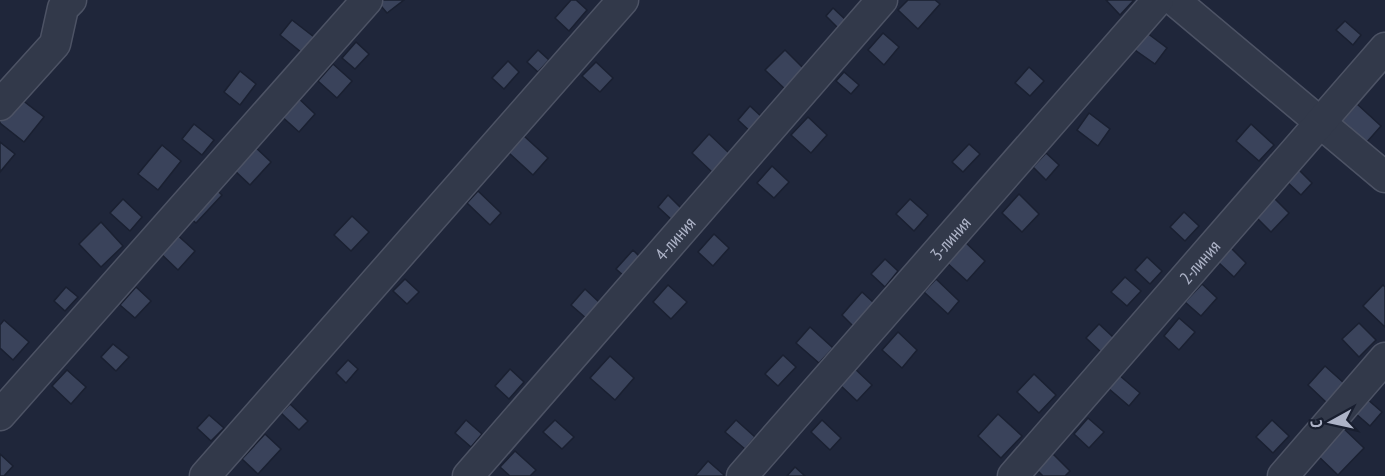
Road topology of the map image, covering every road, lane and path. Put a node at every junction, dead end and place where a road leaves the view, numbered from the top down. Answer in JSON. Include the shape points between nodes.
{"nodes":[{"id":1,"x":71,"y":0,"type":"edge"},
{"id":2,"x":367,"y":0,"type":"edge"},
{"id":3,"x":622,"y":0,"type":"edge"},
{"id":4,"x":882,"y":0,"type":"edge"},
{"id":5,"x":1158,"y":0,"type":"edge"},
{"id":6,"x":1174,"y":0,"type":"edge"},
{"id":7,"x":1385,"y":48,"type":"edge"},
{"id":8,"x":0,"y":105,"type":"edge"},
{"id":9,"x":1321,"y":123,"type":"junction"},
{"id":10,"x":1385,"y":177,"type":"edge"},
{"id":11,"x":1385,"y":358,"type":"edge"},
{"id":12,"x":0,"y":415,"type":"edge"},
{"id":13,"x":205,"y":476,"type":"edge"},
{"id":14,"x":468,"y":476,"type":"edge"},
{"id":15,"x":742,"y":476,"type":"edge"},
{"id":16,"x":1013,"y":476,"type":"edge"},
{"id":17,"x":1283,"y":476,"type":"edge"}],
"edges":[{"from":1,"to":8,"type":"street","via":[[63,8],[55,44]]},
{"from":2,"to":12,"type":"street"},
{"from":3,"to":13,"type":"street"},
{"from":4,"to":14,"type":"street","name":"4-линия"},
{"from":5,"to":15,"type":"street","name":"3-линия"},
{"from":6,"to":9,"type":"street"},
{"from":7,"to":9,"type":"street","name":"2-линия"},
{"from":9,"to":10,"type":"street"},
{"from":9,"to":16,"type":"street","name":"2-линия"},
{"from":11,"to":17,"type":"street"}]}
